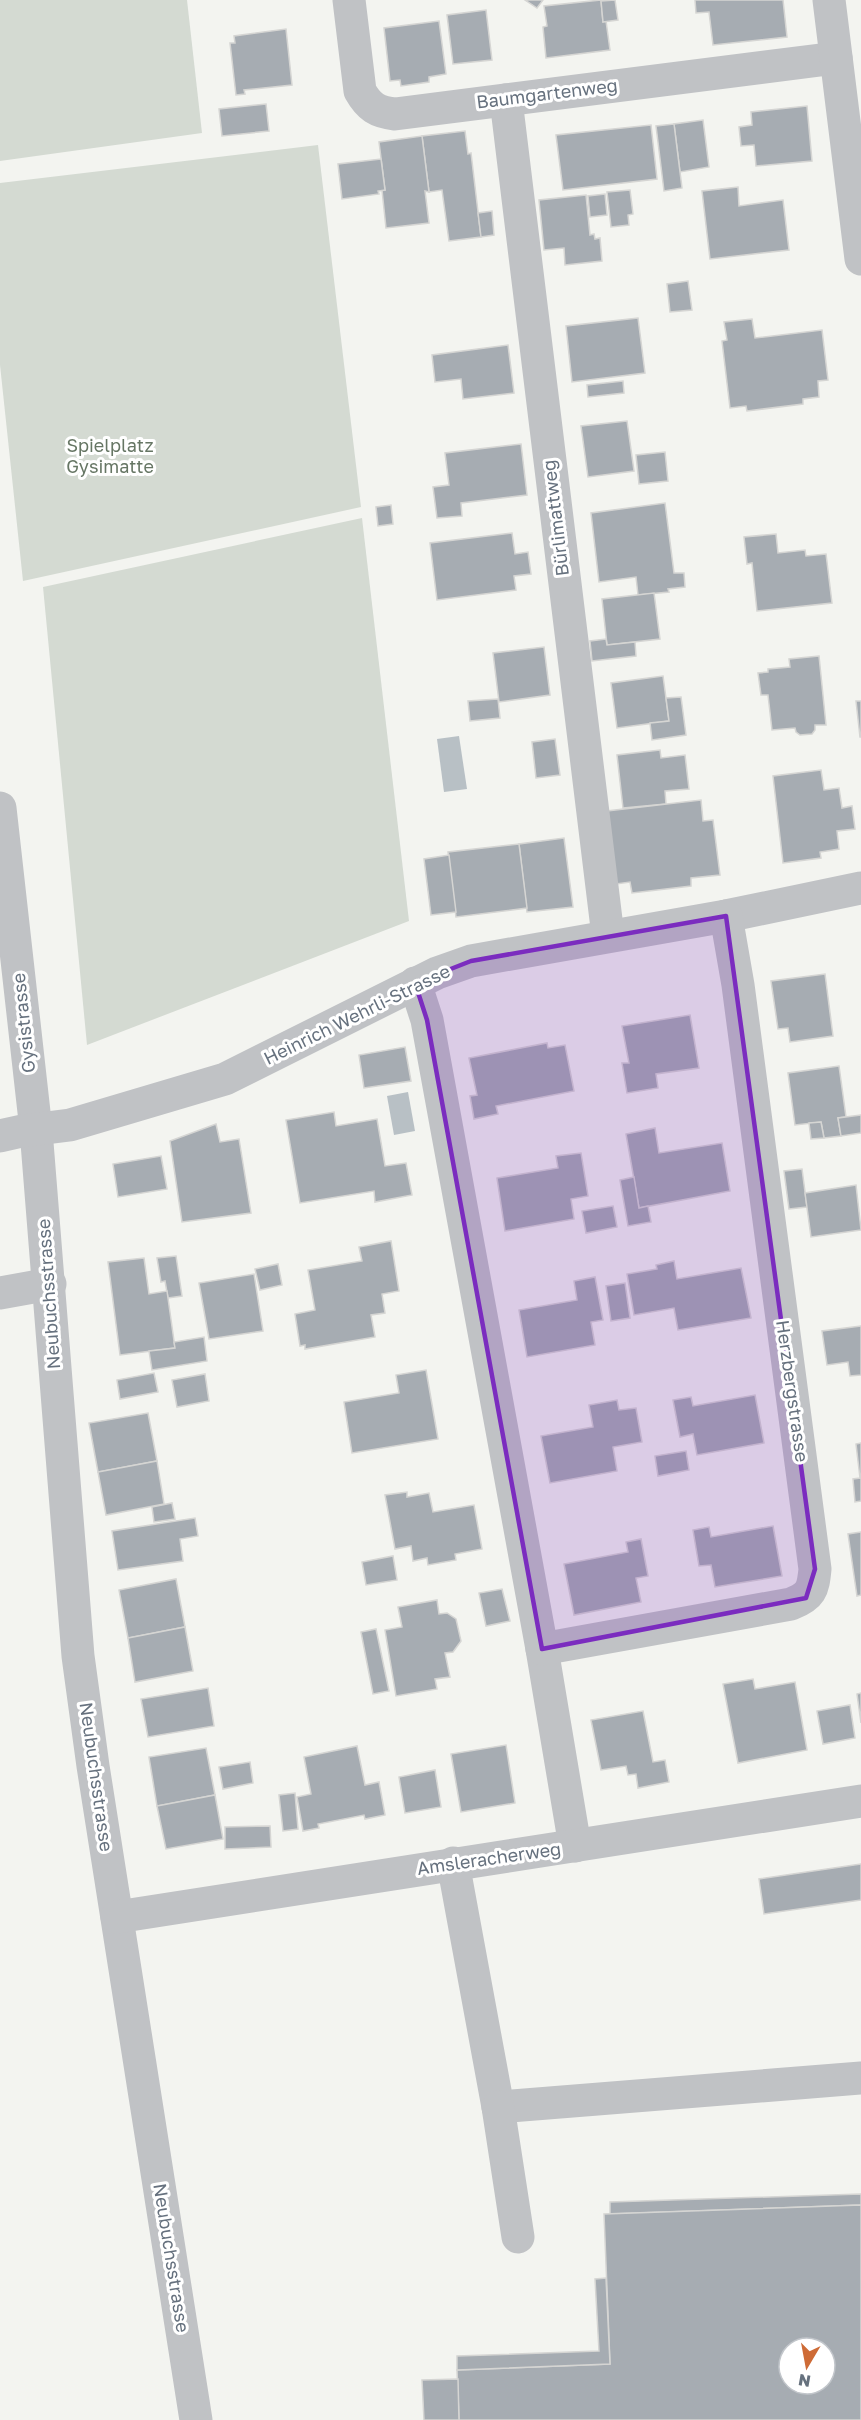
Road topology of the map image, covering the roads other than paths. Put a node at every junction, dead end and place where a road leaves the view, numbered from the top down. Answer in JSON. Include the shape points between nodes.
{"nodes":[{"id":1,"x":349,"y":0,"type":"edge"},
{"id":2,"x":829,"y":0,"type":"edge"},
{"id":3,"x":836,"y":58,"type":"junction"},
{"id":4,"x":506,"y":100,"type":"junction"},
{"id":5,"x":861,"y":259,"type":"edge"},
{"id":6,"x":0,"y":808,"type":"edge"},
{"id":7,"x":3,"y":872,"type":"edge"},
{"id":8,"x":861,"y":888,"type":"edge"},
{"id":9,"x":726,"y":915,"type":"junction"},
{"id":10,"x":608,"y":936,"type":"junction"},
{"id":11,"x":416,"y":983,"type":"junction"},
{"id":12,"x":36,"y":1130,"type":"junction"},
{"id":13,"x":0,"y":1136,"type":"edge"},
{"id":14,"x":50,"y":1284,"type":"junction"},
{"id":15,"x":0,"y":1293,"type":"edge"},
{"id":16,"x":542,"y":1649,"type":"junction"},
{"id":17,"x":861,"y":1801,"type":"edge"},
{"id":18,"x":575,"y":1846,"type":"junction"},
{"id":19,"x":453,"y":1863,"type":"junction"},
{"id":20,"x":117,"y":1917,"type":"junction"},
{"id":21,"x":861,"y":2078,"type":"edge"},
{"id":22,"x":498,"y":2107,"type":"junction"},
{"id":23,"x":518,"y":2237,"type":"dead end"},
{"id":24,"x":196,"y":2420,"type":"edge"}],
"edges":[{"from":1,"to":4,"type":"street","name":"Baumgartenweg","via":[[360,92],[366,103],[379,112],[395,114]]},
{"from":2,"to":3,"type":"street"},
{"from":3,"to":4,"type":"street","name":"Baumgartenweg"},
{"from":3,"to":5,"type":"street"},
{"from":4,"to":10,"type":"street","name":"Bürlimattweg"},
{"from":6,"to":7,"type":"street","name":"Gysistrasse"},
{"from":7,"to":12,"type":"street","name":"Gysistrasse"},
{"from":8,"to":9,"type":"street","name":"Heinrich Wehrli-Strasse"},
{"from":9,"to":10,"type":"street","name":"Heinrich Wehrli-Strasse"},
{"from":9,"to":16,"type":"street","name":"Herzbergstrasse","via":[[809,1522],[814,1584],[806,1598],[791,1604]]},
{"from":10,"to":11,"type":"street","name":"Heinrich Wehrli-Strasse","via":[[471,961]]},
{"from":11,"to":12,"type":"street","name":"Heinrich Wehrli-Strasse","via":[[225,1079],[70,1125]]},
{"from":11,"to":16,"type":"street","via":[[427,1020]]},
{"from":12,"to":13,"type":"street","name":"Heinrich Wehrli-Strasse"},
{"from":12,"to":14,"type":"street","name":"Neubuchsstrasse"},
{"from":14,"to":15,"type":"street"},
{"from":14,"to":20,"type":"street","name":"Neubuchsstrasse","via":[[78,1656]]},
{"from":16,"to":18,"type":"street"},
{"from":17,"to":18,"type":"street","name":"Amsleracherweg"},
{"from":18,"to":19,"type":"street","name":"Amsleracherweg"},
{"from":19,"to":20,"type":"street","name":"Amsleracherweg"},
{"from":19,"to":22,"type":"street"},
{"from":20,"to":24,"type":"street","name":"Neubuchsstrasse"},
{"from":21,"to":22,"type":"street"},
{"from":22,"to":23,"type":"street"}]}
